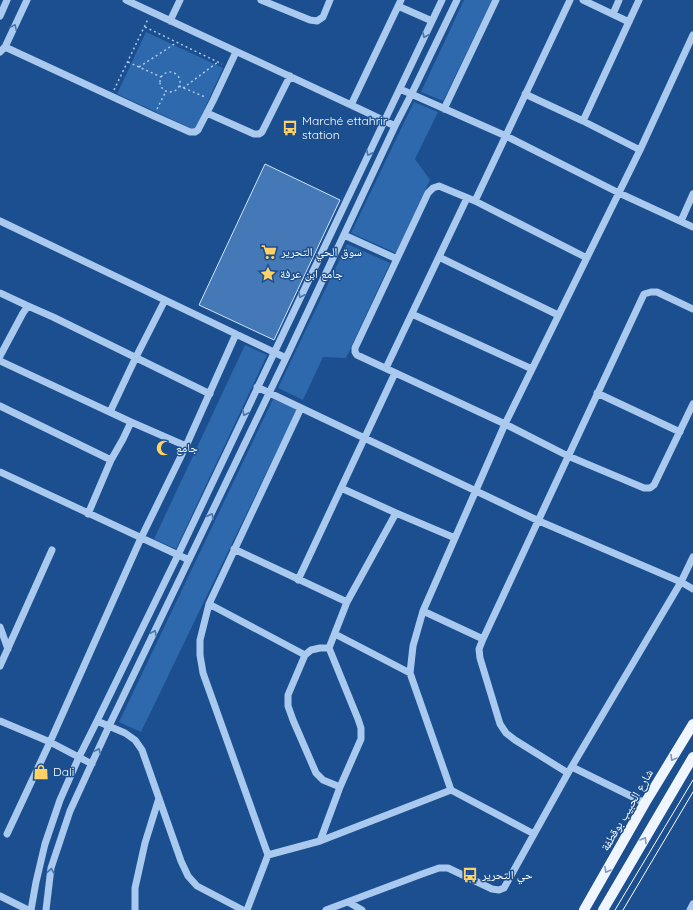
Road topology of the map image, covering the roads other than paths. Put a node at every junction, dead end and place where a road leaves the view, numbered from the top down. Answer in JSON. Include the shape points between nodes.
{"nodes":[{"id":1,"x":7,"y":0,"type":"edge"},
{"id":2,"x":27,"y":0,"type":"edge"},
{"id":3,"x":126,"y":0,"type":"edge"},
{"id":4,"x":180,"y":0,"type":"edge"},
{"id":5,"x":261,"y":0,"type":"edge"},
{"id":6,"x":330,"y":0,"type":"edge"},
{"id":7,"x":442,"y":0,"type":"edge"},
{"id":8,"x":457,"y":0,"type":"edge"},
{"id":9,"x":496,"y":0,"type":"edge"},
{"id":10,"x":570,"y":0,"type":"edge"},
{"id":11,"x":583,"y":0,"type":"edge"},
{"id":12,"x":620,"y":0,"type":"edge"},
{"id":13,"x":639,"y":0,"type":"edge"},
{"id":14,"x":399,"y":3,"type":"edge"},
{"id":15,"x":613,"y":14,"type":"junction"},
{"id":16,"x":0,"y":16,"type":"edge"},
{"id":17,"x":170,"y":21,"type":"junction"},
{"id":18,"x":432,"y":21,"type":"junction"},
{"id":19,"x":629,"y":22,"type":"junction"},
{"id":20,"x":693,"y":35,"type":"edge"},
{"id":21,"x":2,"y":50,"type":"edge"},
{"id":22,"x":236,"y":52,"type":"junction"},
{"id":23,"x":290,"y":76,"type":"junction"},
{"id":24,"x":400,"y":89,"type":"junction"},
{"id":25,"x":412,"y":94,"type":"junction"},
{"id":26,"x":526,"y":94,"type":"junction"},
{"id":27,"x":350,"y":105,"type":"junction"},
{"id":28,"x":444,"y":109,"type":"junction"},
{"id":29,"x":207,"y":113,"type":"junction"},
{"id":30,"x":385,"y":121,"type":"junction"},
{"id":31,"x":583,"y":121,"type":"junction"},
{"id":32,"x":395,"y":126,"type":"junction"},
{"id":33,"x":506,"y":136,"type":"junction"},
{"id":34,"x":640,"y":150,"type":"junction"},
{"id":35,"x":619,"y":193,"type":"junction"},
{"id":36,"x":693,"y":194,"type":"edge"},
{"id":37,"x":467,"y":198,"type":"junction"},
{"id":38,"x":475,"y":201,"type":"junction"},
{"id":39,"x":0,"y":221,"type":"edge"},
{"id":40,"x":681,"y":221,"type":"junction"},
{"id":41,"x":693,"y":227,"type":"edge"},
{"id":42,"x":344,"y":235,"type":"junction"},
{"id":43,"x":439,"y":258,"type":"junction"},
{"id":44,"x":587,"y":258,"type":"junction"},
{"id":45,"x":397,"y":259,"type":"junction"},
{"id":46,"x":0,"y":293,"type":"edge"},
{"id":47,"x":165,"y":300,"type":"junction"},
{"id":48,"x":28,"y":306,"type":"junction"},
{"id":49,"x":693,"y":309,"type":"edge"},
{"id":50,"x":412,"y":314,"type":"junction"},
{"id":51,"x":558,"y":316,"type":"junction"},
{"id":52,"x":236,"y":334,"type":"junction"},
{"id":53,"x":274,"y":353,"type":"junction"},
{"id":54,"x":0,"y":356,"type":"edge"},
{"id":55,"x":136,"y":357,"type":"junction"},
{"id":56,"x":286,"y":358,"type":"junction"},
{"id":57,"x":0,"y":361,"type":"edge"},
{"id":58,"x":386,"y":368,"type":"junction"},
{"id":59,"x":532,"y":368,"type":"junction"},
{"id":60,"x":395,"y":372,"type":"junction"},
{"id":61,"x":258,"y":387,"type":"junction"},
{"id":62,"x":269,"y":393,"type":"junction"},
{"id":63,"x":597,"y":393,"type":"junction"},
{"id":64,"x":210,"y":394,"type":"junction"},
{"id":65,"x":693,"y":404,"type":"edge"},
{"id":66,"x":0,"y":406,"type":"edge"},
{"id":67,"x":301,"y":408,"type":"junction"},
{"id":68,"x":110,"y":412,"type":"junction"},
{"id":69,"x":131,"y":422,"type":"junction"},
{"id":70,"x":505,"y":424,"type":"junction"},
{"id":71,"x":680,"y":432,"type":"junction"},
{"id":72,"x":364,"y":438,"type":"junction"},
{"id":73,"x":186,"y":446,"type":"junction"},
{"id":74,"x":568,"y":456,"type":"junction"},
{"id":75,"x":111,"y":460,"type":"junction"},
{"id":76,"x":0,"y":472,"type":"edge"},
{"id":77,"x":341,"y":488,"type":"junction"},
{"id":78,"x":476,"y":491,"type":"junction"},
{"id":79,"x":396,"y":513,"type":"junction"},
{"id":80,"x":88,"y":514,"type":"junction"},
{"id":81,"x":539,"y":521,"type":"junction"},
{"id":82,"x":142,"y":538,"type":"junction"},
{"id":83,"x":455,"y":538,"type":"junction"},
{"id":84,"x":234,"y":549,"type":"junction"},
{"id":85,"x":52,"y":550,"type":"dead end"},
{"id":86,"x":178,"y":555,"type":"junction"},
{"id":87,"x":693,"y":557,"type":"edge"},
{"id":88,"x":190,"y":560,"type":"junction"},
{"id":89,"x":298,"y":580,"type":"junction"},
{"id":90,"x":681,"y":582,"type":"junction"},
{"id":91,"x":693,"y":588,"type":"edge"},
{"id":92,"x":346,"y":602,"type":"junction"},
{"id":93,"x":209,"y":604,"type":"junction"},
{"id":94,"x":423,"y":611,"type":"junction"},
{"id":95,"x":0,"y":627,"type":"edge"},
{"id":96,"x":334,"y":634,"type":"junction"},
{"id":97,"x":483,"y":639,"type":"junction"},
{"id":98,"x":328,"y":648,"type":"junction"},
{"id":99,"x":8,"y":649,"type":"junction"},
{"id":100,"x":305,"y":655,"type":"junction"},
{"id":101,"x":0,"y":666,"type":"edge"},
{"id":102,"x":410,"y":672,"type":"junction"},
{"id":103,"x":0,"y":721,"type":"edge"},
{"id":104,"x":97,"y":721,"type":"junction"},
{"id":105,"x":693,"y":724,"type":"edge"},
{"id":106,"x":109,"y":726,"type":"junction"},
{"id":107,"x":50,"y":742,"type":"junction"},
{"id":108,"x":79,"y":757,"type":"junction"},
{"id":109,"x":693,"y":758,"type":"edge"},
{"id":110,"x":92,"y":764,"type":"junction"},
{"id":111,"x":572,"y":767,"type":"junction"},
{"id":112,"x":568,"y":774,"type":"junction"},
{"id":113,"x":340,"y":787,"type":"junction"},
{"id":114,"x":451,"y":790,"type":"junction"},
{"id":115,"x":159,"y":798,"type":"junction"},
{"id":116,"x":645,"y":803,"type":"junction"},
{"id":117,"x":7,"y":834,"type":"dead end"},
{"id":118,"x":534,"y":834,"type":"junction"},
{"id":119,"x":320,"y":840,"type":"junction"},
{"id":120,"x":268,"y":856,"type":"junction"},
{"id":121,"x":0,"y":896,"type":"edge"},
{"id":122,"x":348,"y":902,"type":"junction"},
{"id":123,"x":693,"y":904,"type":"edge"},
{"id":124,"x":30,"y":910,"type":"edge"},
{"id":125,"x":46,"y":910,"type":"edge"},
{"id":126,"x":135,"y":910,"type":"edge"},
{"id":127,"x":243,"y":910,"type":"edge"},
{"id":128,"x":247,"y":910,"type":"edge"},
{"id":129,"x":326,"y":910,"type":"edge"},
{"id":130,"x":362,"y":910,"type":"edge"},
{"id":131,"x":584,"y":910,"type":"edge"},
{"id":132,"x":602,"y":910,"type":"edge"},
{"id":133,"x":690,"y":910,"type":"edge"}],
"edges":[{"from":1,"to":16,"type":"street"},
{"from":21,"to":2,"type":"street","one_way":true},
{"from":3,"to":17,"type":"street"},
{"from":4,"to":17,"type":"street"},
{"from":5,"to":6,"type":"street","via":[[310,20],[317,20],[323,17]]},
{"from":7,"to":18,"type":"street"},
{"from":8,"to":25,"type":"street"},
{"from":9,"to":28,"type":"street"},
{"from":10,"to":26,"type":"street"},
{"from":11,"to":15,"type":"street"},
{"from":12,"to":15,"type":"street"},
{"from":13,"to":19,"type":"street"},
{"from":14,"to":18,"type":"street"},
{"from":14,"to":27,"type":"street"},
{"from":15,"to":19,"type":"street"},
{"from":17,"to":22,"type":"street"},
{"from":18,"to":24,"type":"street","one_way":true},
{"from":19,"to":31,"type":"street"},
{"from":20,"to":34,"type":"street"},
{"from":21,"to":29,"type":"street","via":[[190,132],[198,130]]},
{"from":22,"to":23,"type":"street"},
{"from":22,"to":29,"type":"street"},
{"from":23,"to":27,"type":"street"},
{"from":23,"to":29,"type":"street","via":[[259,134]]},
{"from":24,"to":25,"type":"street"},
{"from":24,"to":30,"type":"street"},
{"from":25,"to":28,"type":"street"},
{"from":25,"to":32,"type":"street"},
{"from":26,"to":31,"type":"street"},
{"from":26,"to":33,"type":"street"},
{"from":27,"to":30,"type":"street"},
{"from":28,"to":33,"type":"street"},
{"from":30,"to":32,"type":"street"},
{"from":30,"to":53,"type":"street","one_way":true},
{"from":31,"to":34,"type":"street"},
{"from":32,"to":42,"type":"street"},
{"from":33,"to":35,"type":"street"},
{"from":33,"to":38,"type":"street"},
{"from":34,"to":35,"type":"street"},
{"from":35,"to":40,"type":"street"},
{"from":35,"to":44,"type":"street"},
{"from":36,"to":40,"type":"street"},
{"from":37,"to":38,"type":"street"},
{"from":37,"to":43,"type":"street"},
{"from":37,"to":45,"type":"street","via":[[439,186],[433,188],[428,193]]},
{"from":38,"to":44,"type":"street"},
{"from":39,"to":47,"type":"street"},
{"from":40,"to":41,"type":"street"},
{"from":42,"to":45,"type":"street"},
{"from":42,"to":56,"type":"street"},
{"from":43,"to":50,"type":"street"},
{"from":43,"to":51,"type":"street"},
{"from":44,"to":51,"type":"street"},
{"from":45,"to":58,"type":"street","via":[[355,348],[357,355]]},
{"from":46,"to":48,"type":"street"},
{"from":47,"to":52,"type":"street"},
{"from":47,"to":55,"type":"street"},
{"from":48,"to":54,"type":"street"},
{"from":48,"to":55,"type":"street"},
{"from":49,"to":63,"type":"street","via":[[657,292],[644,294]]},
{"from":50,"to":58,"type":"street"},
{"from":50,"to":59,"type":"street"},
{"from":51,"to":59,"type":"street"},
{"from":52,"to":53,"type":"street"},
{"from":52,"to":64,"type":"street"},
{"from":53,"to":56,"type":"street"},
{"from":53,"to":61,"type":"street"},
{"from":55,"to":64,"type":"street"},
{"from":55,"to":68,"type":"street"},
{"from":56,"to":62,"type":"street"},
{"from":57,"to":68,"type":"street"},
{"from":58,"to":60,"type":"street"},
{"from":59,"to":70,"type":"street"},
{"from":60,"to":70,"type":"street"},
{"from":60,"to":72,"type":"street"},
{"from":61,"to":62,"type":"street"},
{"from":61,"to":86,"type":"street","one_way":true},
{"from":62,"to":67,"type":"street"},
{"from":88,"to":62,"type":"street","one_way":true},
{"from":63,"to":71,"type":"street"},
{"from":63,"to":74,"type":"street"},
{"from":64,"to":73,"type":"street"},
{"from":65,"to":71,"type":"street"},
{"from":66,"to":75,"type":"street"},
{"from":67,"to":72,"type":"street"},
{"from":67,"to":84,"type":"street"},
{"from":68,"to":69,"type":"street"},
{"from":69,"to":73,"type":"street"},
{"from":69,"to":75,"type":"street"},
{"from":70,"to":74,"type":"street"},
{"from":70,"to":78,"type":"street"},
{"from":71,"to":74,"type":"street","via":[[654,486],[650,488],[644,488]]},
{"from":72,"to":77,"type":"street"},
{"from":72,"to":78,"type":"street"},
{"from":73,"to":82,"type":"street"},
{"from":74,"to":81,"type":"street"},
{"from":75,"to":80,"type":"street"},
{"from":76,"to":80,"type":"street"},
{"from":77,"to":79,"type":"street"},
{"from":77,"to":89,"type":"street"},
{"from":78,"to":81,"type":"street"},
{"from":78,"to":83,"type":"street"},
{"from":79,"to":83,"type":"street"},
{"from":79,"to":92,"type":"street"},
{"from":80,"to":82,"type":"street"},
{"from":81,"to":90,"type":"street"},
{"from":81,"to":97,"type":"street"},
{"from":82,"to":86,"type":"street"},
{"from":82,"to":107,"type":"street"},
{"from":83,"to":94,"type":"street"},
{"from":84,"to":89,"type":"street"},
{"from":84,"to":93,"type":"street"},
{"from":85,"to":99,"type":"street"},
{"from":86,"to":88,"type":"street"},
{"from":86,"to":104,"type":"street"},
{"from":87,"to":90,"type":"street"},
{"from":106,"to":88,"type":"street","one_way":true},
{"from":89,"to":92,"type":"street"},
{"from":90,"to":91,"type":"street"},
{"from":90,"to":111,"type":"street"},
{"from":92,"to":96,"type":"street"},
{"from":93,"to":100,"type":"street"},
{"from":93,"to":120,"type":"street","via":[[200,640],[203,673]]},
{"from":94,"to":97,"type":"street"},
{"from":94,"to":102,"type":"street","via":[[413,646]]},
{"from":95,"to":99,"type":"street"},
{"from":96,"to":98,"type":"street"},
{"from":96,"to":102,"type":"street"},
{"from":97,"to":112,"type":"street","via":[[479,649],[480,658],[500,724],[515,740]]},
{"from":98,"to":100,"type":"street","via":[[311,650]]},
{"from":98,"to":113,"type":"street","via":[[361,728],[361,739]]},
{"from":99,"to":101,"type":"street"},
{"from":100,"to":113,"type":"street","via":[[288,695],[288,706],[316,773],[323,780]]},
{"from":102,"to":114,"type":"street"},
{"from":103,"to":107,"type":"street"},
{"from":104,"to":106,"type":"street"},
{"from":104,"to":108,"type":"street"},
{"from":105,"to":116,"type":"main road","name":"شارع الحبيب بوقطفة","one_way":true},
{"from":110,"to":106,"type":"street","one_way":true},
{"from":106,"to":115,"type":"street","via":[[130,736],[142,750]]},
{"from":107,"to":108,"type":"street"},
{"from":107,"to":117,"type":"street"},
{"from":108,"to":110,"type":"street"},
{"from":108,"to":124,"type":"street","via":[[60,800],[45,844]]},
{"from":132,"to":109,"type":"main road","one_way":true},
{"from":125,"to":110,"type":"street","one_way":true,"via":[[51,868],[70,811]]},
{"from":111,"to":112,"type":"street"},
{"from":111,"to":116,"type":"street"},
{"from":112,"to":118,"type":"street"},
{"from":113,"to":119,"type":"street"},
{"from":114,"to":118,"type":"street"},
{"from":114,"to":119,"type":"street"},
{"from":115,"to":126,"type":"street","via":[[143,850],[135,888]]},
{"from":115,"to":127,"type":"street","via":[[188,876],[197,886]]},
{"from":116,"to":131,"type":"main road","name":"شارع الحبيب بوقطفة","one_way":true},
{"from":118,"to":122,"type":"street","via":[[504,888],[492,889],[448,868],[439,868]]},
{"from":119,"to":120,"type":"street"},
{"from":120,"to":128,"type":"street"},
{"from":121,"to":124,"type":"street"},
{"from":122,"to":129,"type":"street"},
{"from":122,"to":130,"type":"street"},
{"from":123,"to":133,"type":"street"}]}
